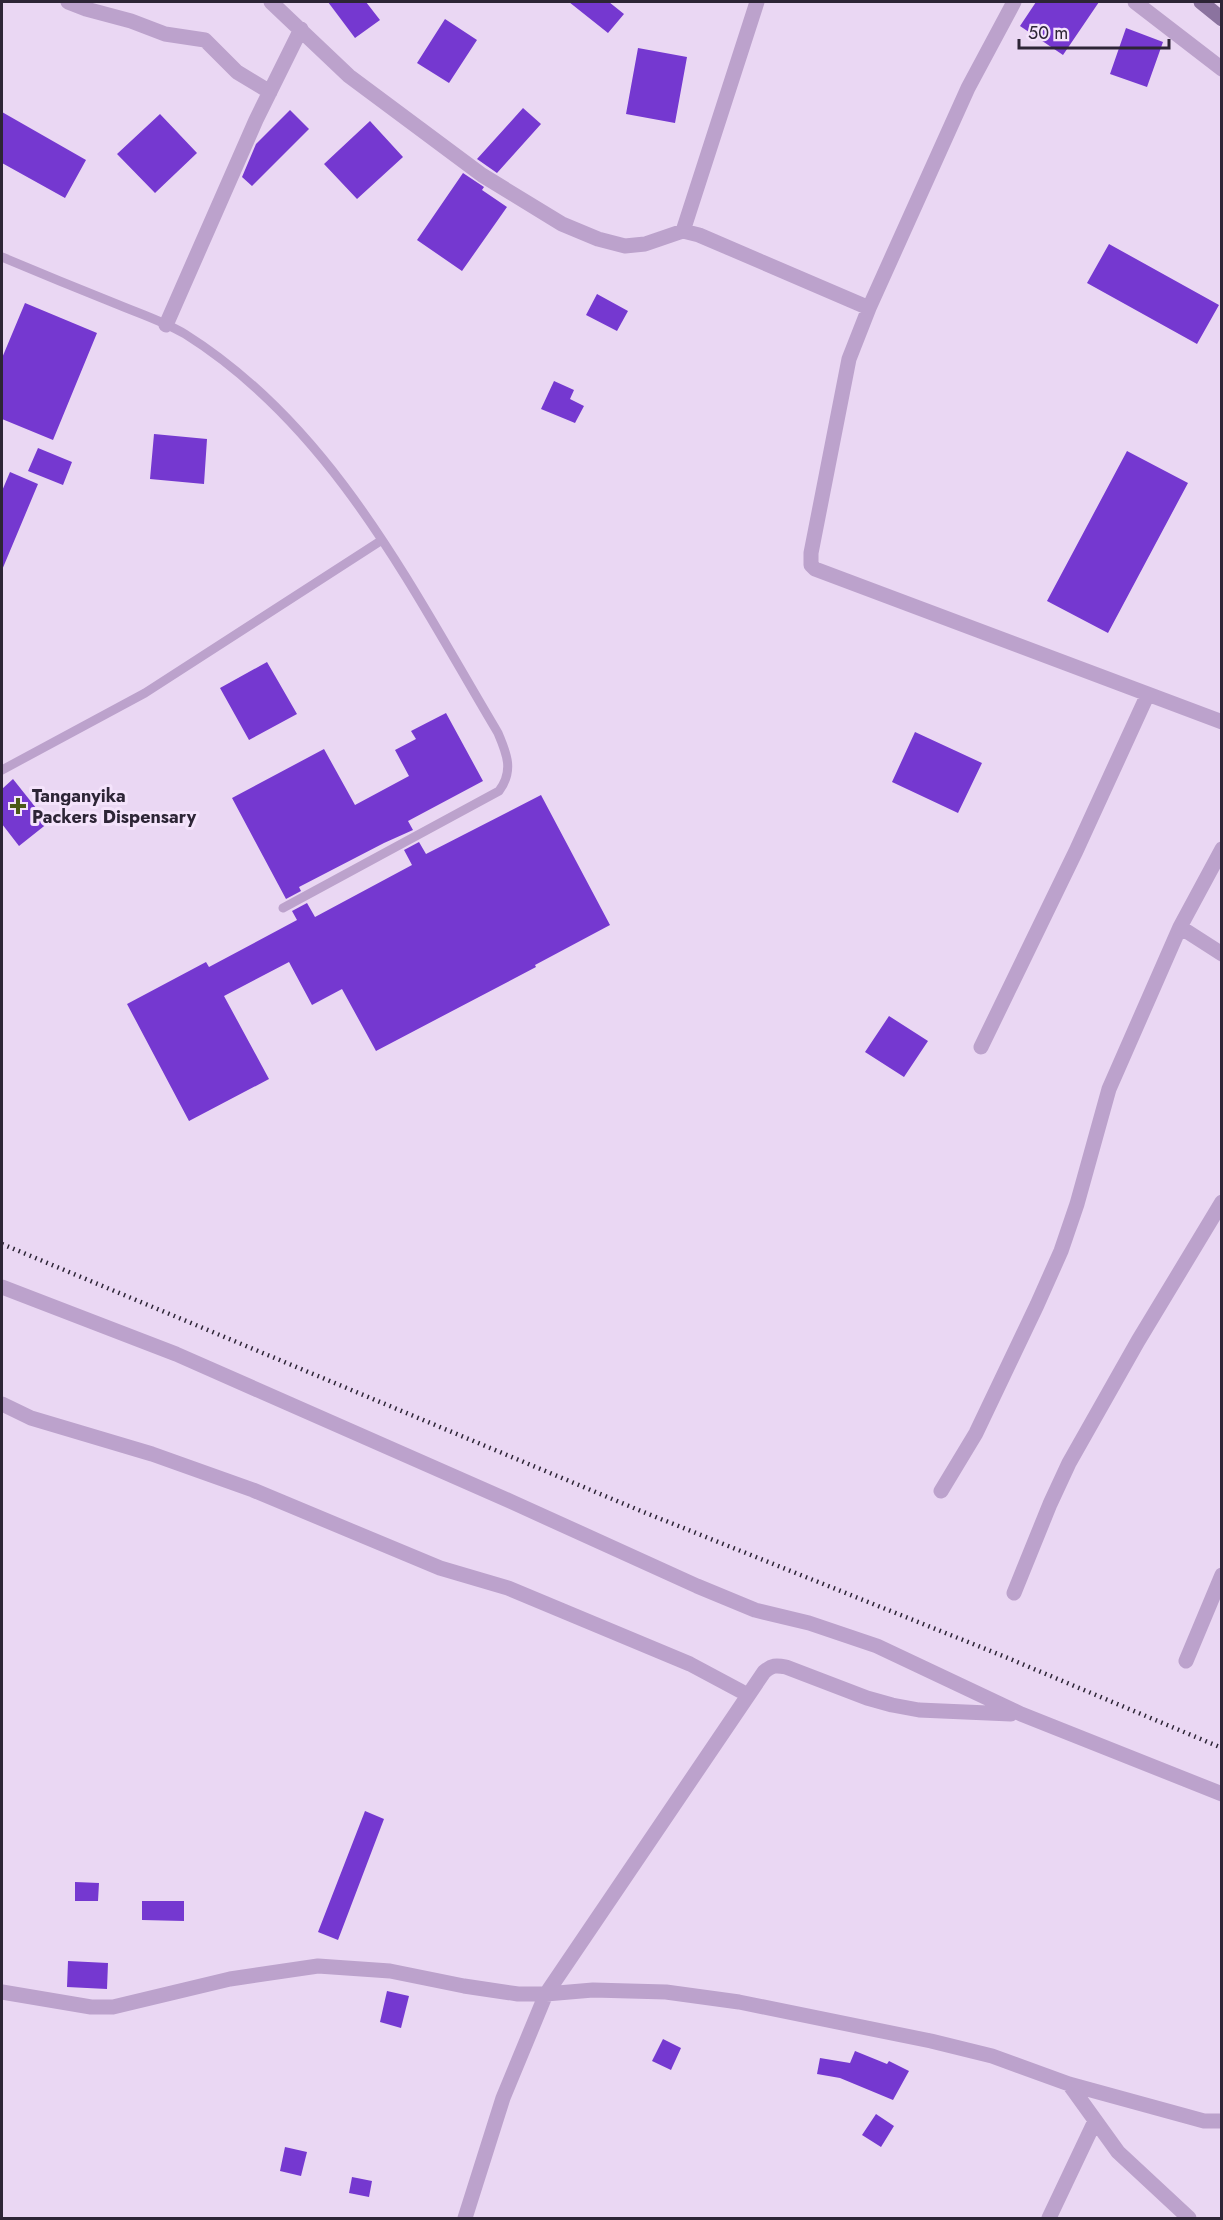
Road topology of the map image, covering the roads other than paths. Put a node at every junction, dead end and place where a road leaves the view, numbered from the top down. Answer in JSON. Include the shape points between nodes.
{"nodes":[{"id":1,"x":68,"y":2,"type":"edge"},
{"id":2,"x":271,"y":2,"type":"edge"},
{"id":3,"x":757,"y":2,"type":"edge"},
{"id":4,"x":1014,"y":2,"type":"edge"},
{"id":5,"x":1135,"y":2,"type":"edge"},
{"id":6,"x":1201,"y":2,"type":"edge"},
{"id":7,"x":1221,"y":19,"type":"edge"},
{"id":8,"x":301,"y":29,"type":"junction"},
{"id":9,"x":1221,"y":69,"type":"edge"},
{"id":10,"x":270,"y":92,"type":"junction"},
{"id":11,"x":683,"y":231,"type":"junction"},
{"id":12,"x":2,"y":257,"type":"edge"},
{"id":13,"x":869,"y":308,"type":"junction"},
{"id":14,"x":166,"y":325,"type":"junction"},
{"id":15,"x":382,"y":540,"type":"junction"},
{"id":16,"x":1147,"y":696,"type":"junction"},
{"id":17,"x":1221,"y":722,"type":"edge"},
{"id":18,"x":2,"y":770,"type":"edge"},
{"id":19,"x":1221,"y":849,"type":"edge"},
{"id":20,"x":283,"y":908,"type":"dead end"},
{"id":21,"x":1180,"y":927,"type":"junction"},
{"id":22,"x":1221,"y":954,"type":"edge"},
{"id":23,"x":981,"y":1047,"type":"dead end"},
{"id":24,"x":1221,"y":1202,"type":"edge"},
{"id":25,"x":2,"y":1287,"type":"edge"},
{"id":26,"x":2,"y":1404,"type":"edge"},
{"id":27,"x":941,"y":1491,"type":"dead end"},
{"id":28,"x":1221,"y":1575,"type":"edge"},
{"id":29,"x":1014,"y":1593,"type":"dead end"},
{"id":30,"x":1186,"y":1660,"type":"dead end"},
{"id":31,"x":748,"y":1695,"type":"junction"},
{"id":32,"x":1021,"y":1714,"type":"junction"},
{"id":33,"x":1221,"y":1794,"type":"edge"},
{"id":34,"x":2,"y":1992,"type":"edge"},
{"id":35,"x":546,"y":1994,"type":"junction"},
{"id":36,"x":1069,"y":2084,"type":"junction"},
{"id":37,"x":1095,"y":2121,"type":"junction"},
{"id":38,"x":1221,"y":2121,"type":"edge"},
{"id":39,"x":465,"y":2218,"type":"edge"},
{"id":40,"x":1049,"y":2218,"type":"edge"},
{"id":41,"x":1189,"y":2218,"type":"edge"}],
"edges":[{"from":1,"to":10,"type":"street","via":[[165,34],[208,41],[237,72]]},
{"from":2,"to":8,"type":"street"},
{"from":3,"to":11,"type":"street"},
{"from":4,"to":13,"type":"street","via":[[968,88]]},
{"from":5,"to":9,"type":"street"},
{"from":6,"to":7,"type":"main road"},
{"from":8,"to":10,"type":"street"},
{"from":8,"to":11,"type":"street","via":[[349,76],[482,175],[562,224],[625,246],[645,244]]},
{"from":10,"to":14,"type":"street"},
{"from":11,"to":13,"type":"street","via":[[740,251]]},
{"from":12,"to":14,"type":"lane"},
{"from":13,"to":16,"type":"street","via":[[849,359],[811,553],[812,565]]},
{"from":14,"to":15,"type":"lane","via":[[238,374],[274,407],[320,454]]},
{"from":15,"to":18,"type":"lane","via":[[145,693]]},
{"from":15,"to":20,"type":"lane","via":[[498,734],[508,754],[507,778],[499,791],[481,802]]},
{"from":16,"to":17,"type":"street"},
{"from":16,"to":23,"type":"street"},
{"from":19,"to":21,"type":"street"},
{"from":21,"to":22,"type":"street"},
{"from":21,"to":27,"type":"street","via":[[1109,1089],[1061,1251],[994,1397]]},
{"from":24,"to":29,"type":"street","via":[[1070,1463]]},
{"from":25,"to":32,"type":"street","via":[[186,1359],[755,1610],[877,1646]]},
{"from":26,"to":31,"type":"street","via":[[30,1418],[152,1454],[253,1490],[440,1568],[508,1588],[690,1664]]},
{"from":28,"to":30,"type":"street"},
{"from":31,"to":32,"type":"street","via":[[770,1666],[777,1665],[867,1698],[919,1710]]},
{"from":31,"to":35,"type":"street"},
{"from":32,"to":33,"type":"street"},
{"from":34,"to":35,"type":"street","via":[[112,2007],[230,1978],[318,1966],[390,1971],[492,1991]]},
{"from":35,"to":36,"type":"street","via":[[631,1990],[739,2002],[931,2040],[992,2056]]},
{"from":35,"to":39,"type":"street","via":[[503,2098]]},
{"from":36,"to":37,"type":"street"},
{"from":36,"to":38,"type":"street","via":[[1204,2121]]},
{"from":37,"to":40,"type":"street"},
{"from":37,"to":41,"type":"street","via":[[1139,2173]]}]}
